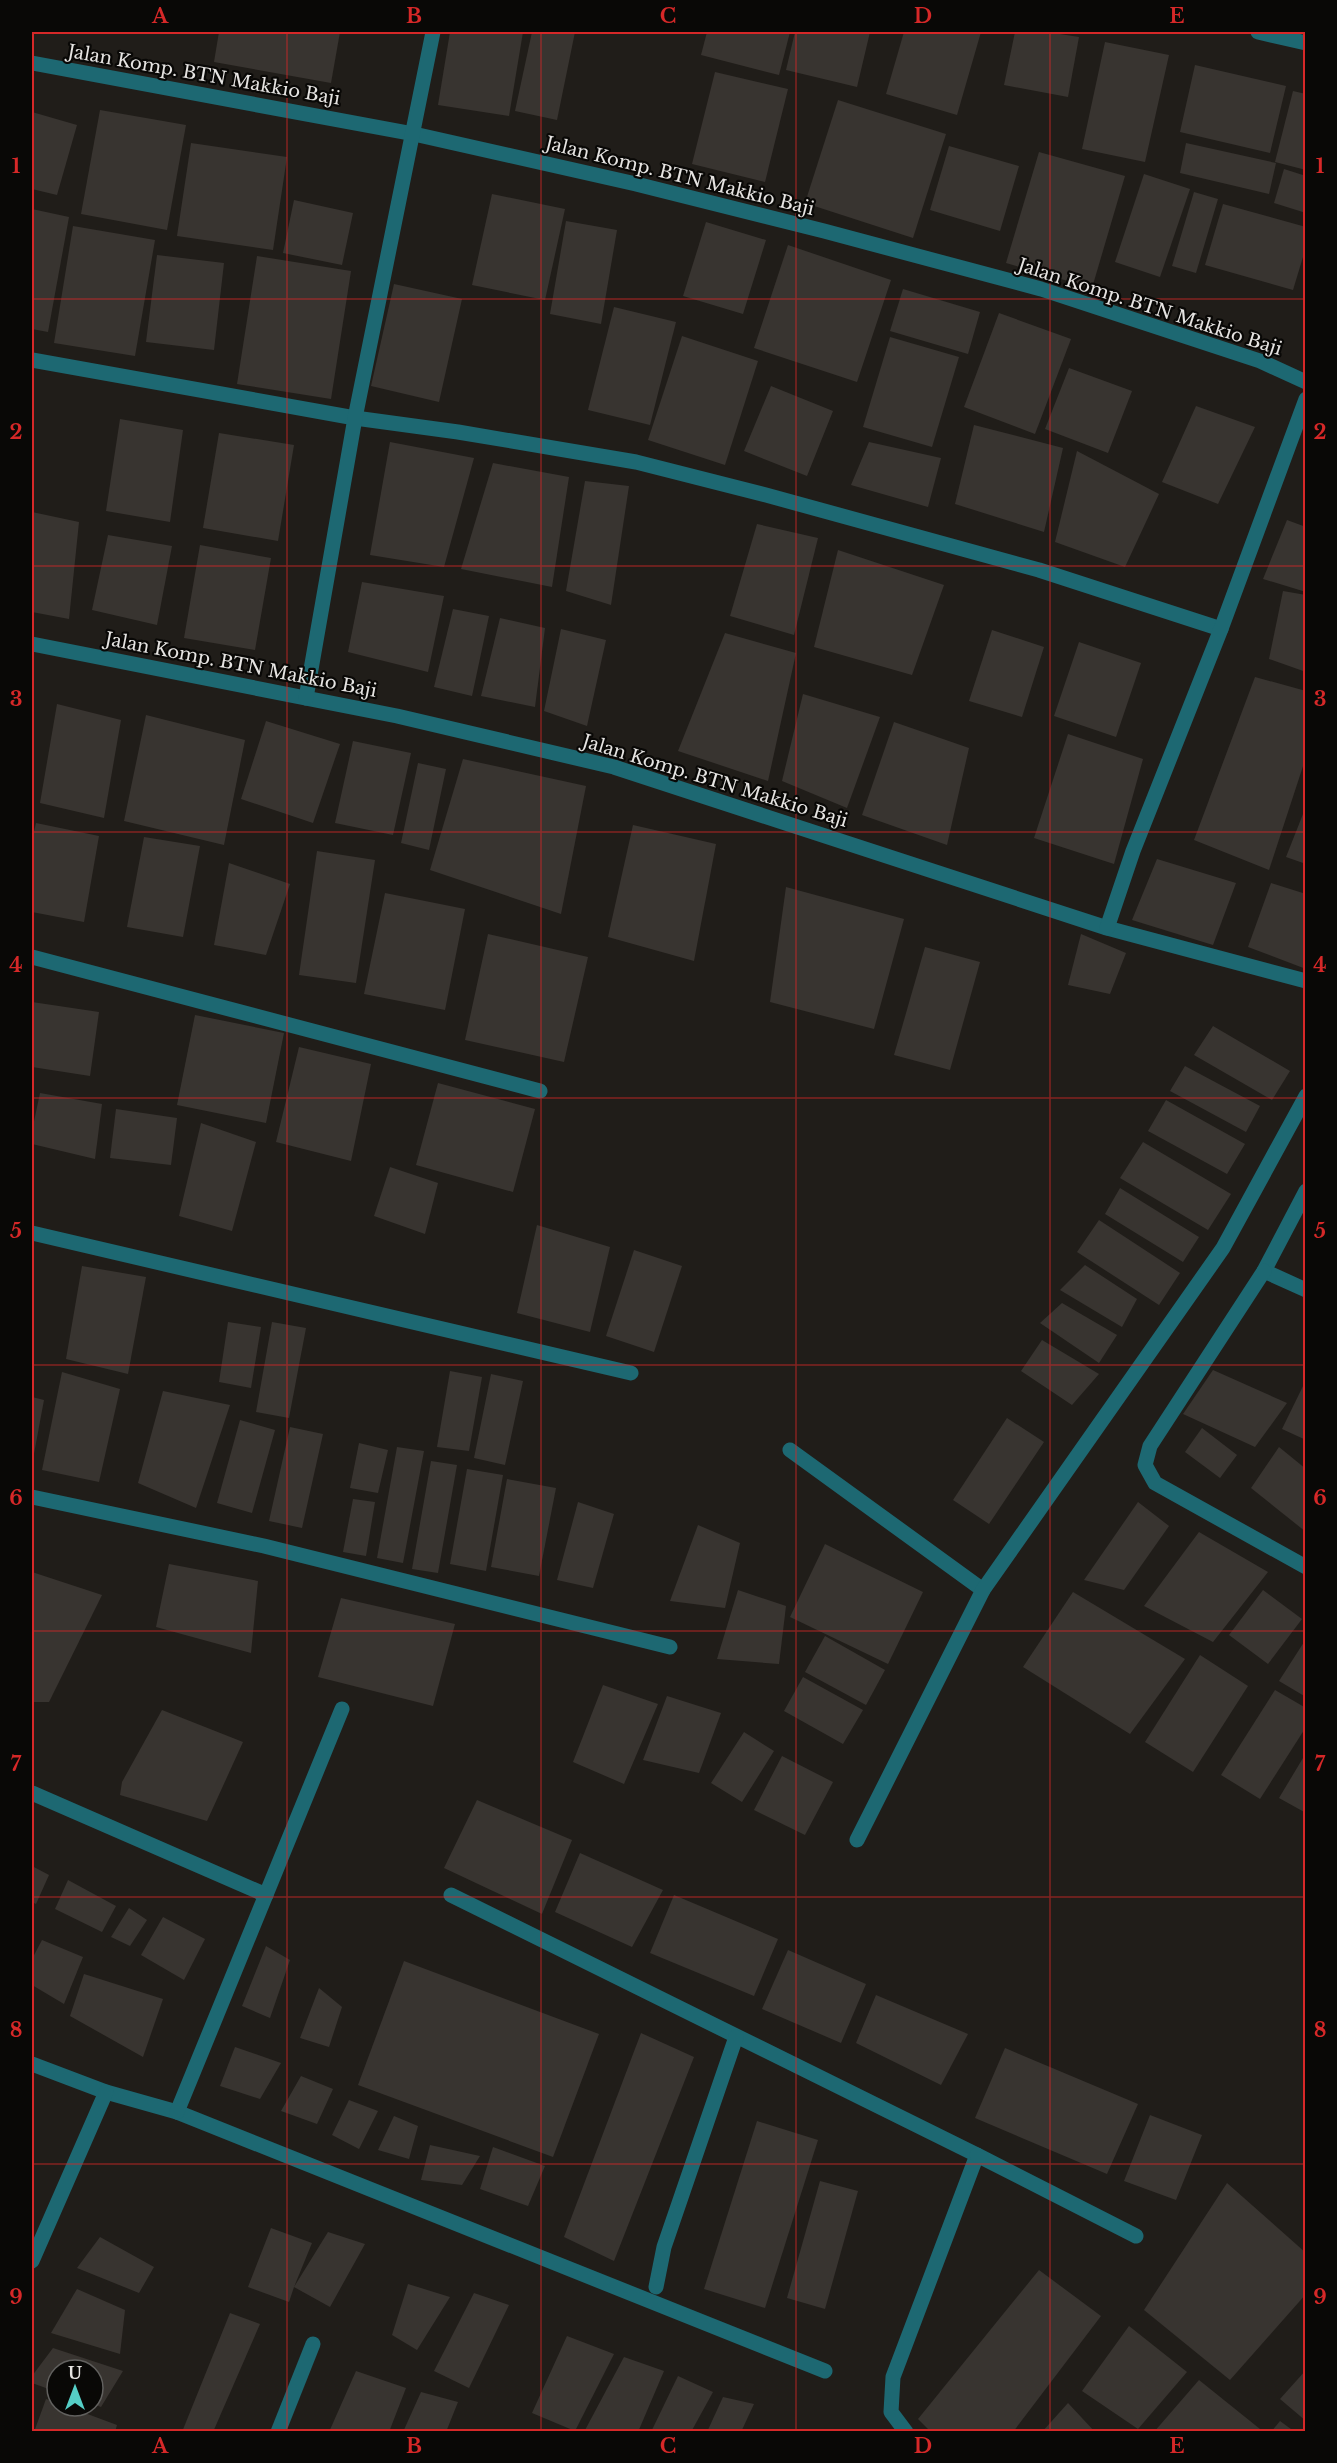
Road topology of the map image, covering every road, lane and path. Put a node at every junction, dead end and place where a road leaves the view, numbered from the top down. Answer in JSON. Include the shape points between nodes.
{"nodes":[{"id":1,"x":433,"y":32,"type":"edge"},
{"id":2,"x":1258,"y":32,"type":"edge"},
{"id":3,"x":1305,"y":43,"type":"edge"},
{"id":4,"x":32,"y":63,"type":"edge"},
{"id":5,"x":414,"y":134,"type":"junction"},
{"id":6,"x":32,"y":360,"type":"edge"},
{"id":7,"x":1305,"y":382,"type":"edge"},
{"id":8,"x":1305,"y":399,"type":"edge"},
{"id":9,"x":355,"y":418,"type":"junction"},
{"id":10,"x":1221,"y":629,"type":"junction"},
{"id":11,"x":32,"y":644,"type":"edge"},
{"id":12,"x":306,"y":698,"type":"junction"},
{"id":13,"x":1107,"y":928,"type":"junction"},
{"id":14,"x":32,"y":957,"type":"edge"},
{"id":15,"x":1305,"y":981,"type":"edge"},
{"id":16,"x":540,"y":1090,"type":"dead end"},
{"id":17,"x":1305,"y":1096,"type":"edge"},
{"id":18,"x":1305,"y":1191,"type":"edge"},
{"id":19,"x":32,"y":1233,"type":"edge"},
{"id":20,"x":1264,"y":1271,"type":"junction"},
{"id":21,"x":1305,"y":1290,"type":"edge"},
{"id":22,"x":631,"y":1372,"type":"dead end"},
{"id":23,"x":790,"y":1450,"type":"dead end"},
{"id":24,"x":32,"y":1497,"type":"edge"},
{"id":25,"x":1305,"y":1567,"type":"edge"},
{"id":26,"x":983,"y":1590,"type":"junction"},
{"id":27,"x":670,"y":1647,"type":"dead end"},
{"id":28,"x":342,"y":1709,"type":"dead end"},
{"id":29,"x":32,"y":1793,"type":"edge"},
{"id":30,"x":856,"y":1839,"type":"dead end"},
{"id":31,"x":266,"y":1895,"type":"junction"},
{"id":32,"x":451,"y":1895,"type":"dead end"},
{"id":33,"x":736,"y":2037,"type":"junction"},
{"id":34,"x":32,"y":2064,"type":"edge"},
{"id":35,"x":106,"y":2092,"type":"junction"},
{"id":36,"x":177,"y":2112,"type":"junction"},
{"id":37,"x":977,"y":2155,"type":"junction"},
{"id":38,"x":1136,"y":2236,"type":"dead end"},
{"id":39,"x":32,"y":2261,"type":"edge"},
{"id":40,"x":656,"y":2287,"type":"dead end"},
{"id":41,"x":313,"y":2344,"type":"dead end"},
{"id":42,"x":825,"y":2371,"type":"dead end"},
{"id":43,"x":278,"y":2432,"type":"edge"},
{"id":44,"x":906,"y":2432,"type":"edge"}],
"edges":[{"from":1,"to":5,"type":"street"},
{"from":2,"to":3,"type":"street"},
{"from":4,"to":5,"type":"street","name":"Jalan Komp. BTN Makkio Baji"},
{"from":5,"to":7,"type":"street","name":"Jalan Komp. BTN Makkio Baji","via":[[647,186],[1041,289],[1260,361]]},
{"from":5,"to":9,"type":"street"},
{"from":6,"to":9,"type":"street"},
{"from":8,"to":10,"type":"street"},
{"from":9,"to":10,"type":"street","via":[[636,462],[1039,570]]},
{"from":9,"to":12,"type":"street"},
{"from":10,"to":13,"type":"street","via":[[1133,851]]},
{"from":11,"to":12,"type":"street","name":"Jalan Komp. BTN Makkio Baji"},
{"from":12,"to":13,"type":"street","name":"Jalan Komp. BTN Makkio Baji","via":[[614,767]]},
{"from":13,"to":15,"type":"street","name":"Jalan Komp. BTN Makkio Baji"},
{"from":14,"to":16,"type":"street"},
{"from":17,"to":26,"type":"street","via":[[1223,1248]]},
{"from":18,"to":20,"type":"street"},
{"from":19,"to":22,"type":"street"},
{"from":20,"to":21,"type":"street"},
{"from":20,"to":25,"type":"street","via":[[1150,1446],[1145,1465],[1155,1483]]},
{"from":23,"to":26,"type":"street"},
{"from":24,"to":27,"type":"street","via":[[264,1546]]},
{"from":26,"to":30,"type":"street"},
{"from":28,"to":31,"type":"street"},
{"from":29,"to":31,"type":"street"},
{"from":31,"to":36,"type":"street"},
{"from":32,"to":33,"type":"street"},
{"from":33,"to":37,"type":"street"},
{"from":33,"to":40,"type":"street","via":[[664,2247]]},
{"from":34,"to":35,"type":"street"},
{"from":35,"to":36,"type":"street"},
{"from":35,"to":39,"type":"street"},
{"from":36,"to":42,"type":"street"},
{"from":37,"to":38,"type":"street"},
{"from":37,"to":44,"type":"street","via":[[893,2377],[891,2412]]},
{"from":41,"to":43,"type":"street"}]}
